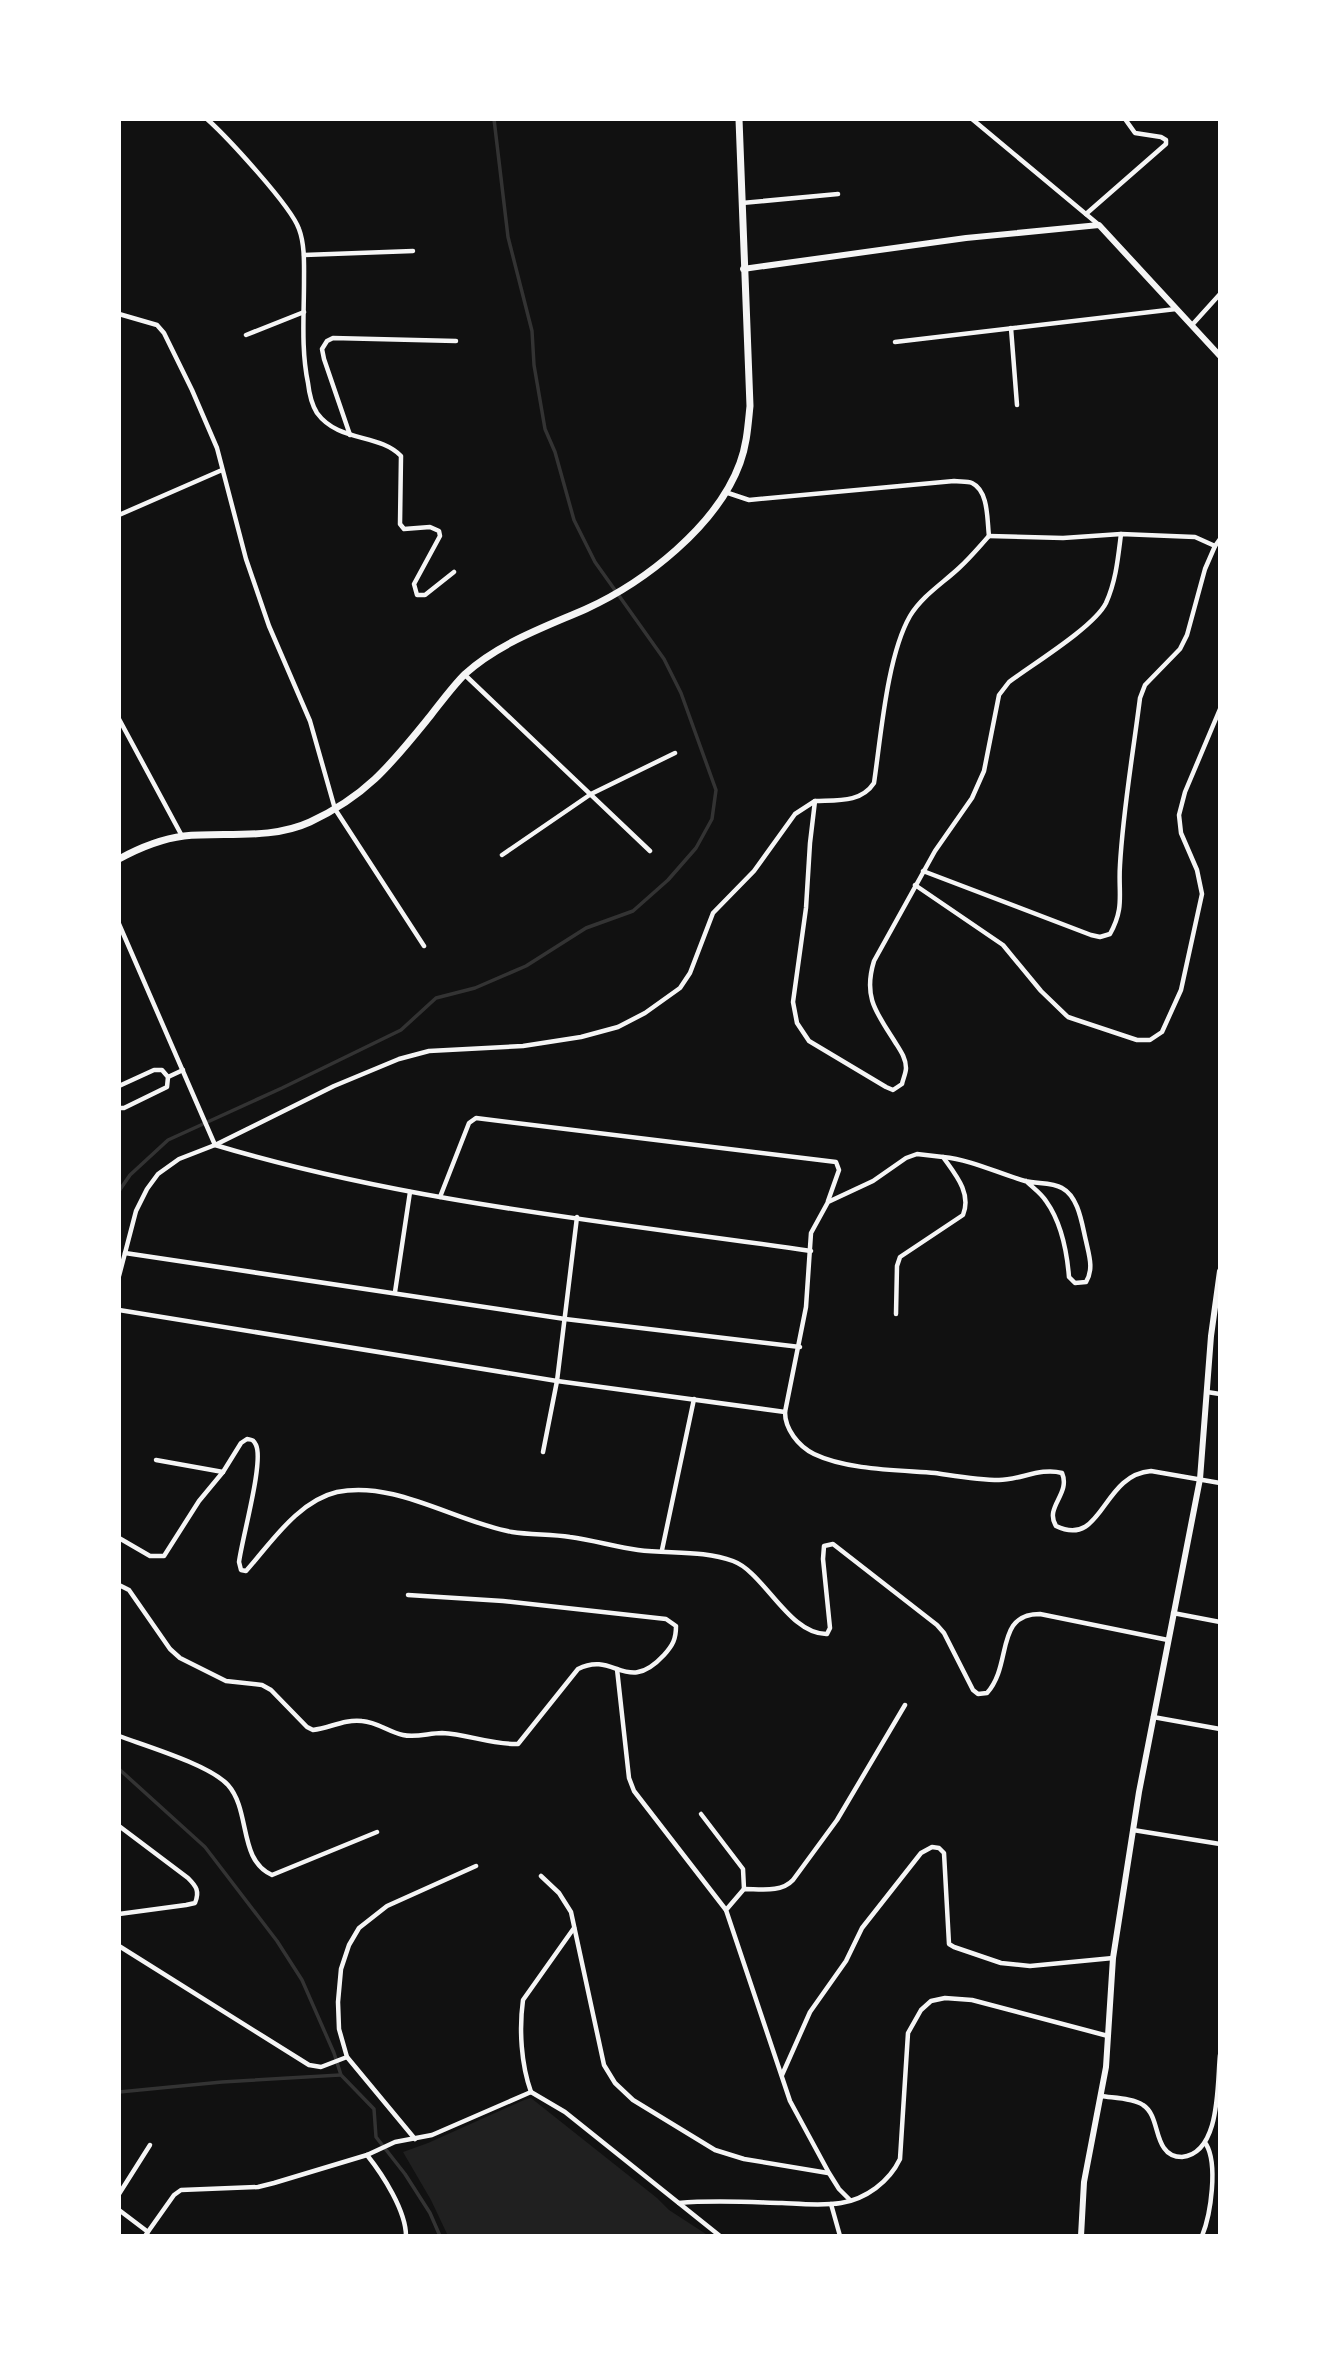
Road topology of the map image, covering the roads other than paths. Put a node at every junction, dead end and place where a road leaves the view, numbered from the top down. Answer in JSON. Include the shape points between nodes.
{"nodes":[{"id":1,"x":207,"y":119,"type":"edge"},
{"id":2,"x":739,"y":119,"type":"edge"},
{"id":3,"x":972,"y":119,"type":"edge"},
{"id":4,"x":1125,"y":119,"type":"edge"},
{"id":5,"x":838,"y":194,"type":"dead end"},
{"id":6,"x":741,"y":203,"type":"junction"},
{"id":7,"x":1086,"y":214,"type":"junction"},
{"id":8,"x":1099,"y":225,"type":"junction"},
{"id":9,"x":412,"y":251,"type":"dead end"},
{"id":10,"x":303,"y":255,"type":"junction"},
{"id":11,"x":743,"y":270,"type":"junction"},
{"id":12,"x":1220,"y":295,"type":"edge"},
{"id":13,"x":1176,"y":309,"type":"junction"},
{"id":14,"x":304,"y":312,"type":"junction"},
{"id":15,"x":119,"y":314,"type":"edge"},
{"id":16,"x":1192,"y":325,"type":"junction"},
{"id":17,"x":1011,"y":328,"type":"junction"},
{"id":18,"x":246,"y":335,"type":"dead end"},
{"id":19,"x":456,"y":341,"type":"dead end"},
{"id":20,"x":895,"y":342,"type":"dead end"},
{"id":21,"x":1220,"y":356,"type":"edge"},
{"id":22,"x":1017,"y":405,"type":"dead end"},
{"id":23,"x":351,"y":436,"type":"junction"},
{"id":24,"x":222,"y":470,"type":"junction"},
{"id":25,"x":725,"y":492,"type":"junction"},
{"id":26,"x":119,"y":515,"type":"edge"},
{"id":27,"x":1121,"y":534,"type":"junction"},
{"id":28,"x":989,"y":537,"type":"junction"},
{"id":29,"x":1220,"y":539,"type":"edge"},
{"id":30,"x":1216,"y":546,"type":"junction"},
{"id":31,"x":454,"y":572,"type":"dead end"},
{"id":32,"x":465,"y":675,"type":"junction"},
{"id":33,"x":1220,"y":709,"type":"edge"},
{"id":34,"x":119,"y":719,"type":"edge"},
{"id":35,"x":675,"y":753,"type":"dead end"},
{"id":36,"x":591,"y":794,"type":"junction"},
{"id":37,"x":815,"y":801,"type":"junction"},
{"id":38,"x":335,"y":809,"type":"junction"},
{"id":39,"x":182,"y":836,"type":"junction"},
{"id":40,"x":650,"y":851,"type":"dead end"},
{"id":41,"x":502,"y":855,"type":"dead end"},
{"id":42,"x":119,"y":859,"type":"edge"},
{"id":43,"x":923,"y":872,"type":"junction"},
{"id":44,"x":915,"y":885,"type":"junction"},
{"id":45,"x":119,"y":924,"type":"edge"},
{"id":46,"x":424,"y":946,"type":"dead end"},
{"id":47,"x":183,"y":1070,"type":"junction"},
{"id":48,"x":168,"y":1077,"type":"junction"},
{"id":49,"x":119,"y":1086,"type":"edge"},
{"id":50,"x":119,"y":1108,"type":"edge"},
{"id":51,"x":215,"y":1145,"type":"junction"},
{"id":52,"x":943,"y":1157,"type":"junction"},
{"id":53,"x":1026,"y":1181,"type":"junction"},
{"id":54,"x":410,"y":1192,"type":"junction"},
{"id":55,"x":440,"y":1197,"type":"junction"},
{"id":56,"x":828,"y":1202,"type":"junction"},
{"id":57,"x":577,"y":1217,"type":"junction"},
{"id":58,"x":811,"y":1251,"type":"junction"},
{"id":59,"x":124,"y":1252,"type":"junction"},
{"id":60,"x":1220,"y":1271,"type":"edge"},
{"id":61,"x":119,"y":1276,"type":"edge"},
{"id":62,"x":395,"y":1292,"type":"junction"},
{"id":63,"x":1217,"y":1309,"type":"edge"},
{"id":64,"x":119,"y":1310,"type":"edge"},
{"id":65,"x":896,"y":1314,"type":"dead end"},
{"id":66,"x":565,"y":1319,"type":"junction"},
{"id":67,"x":800,"y":1347,"type":"junction"},
{"id":68,"x":557,"y":1381,"type":"junction"},
{"id":69,"x":1208,"y":1392,"type":"junction"},
{"id":70,"x":1220,"y":1394,"type":"edge"},
{"id":71,"x":694,"y":1399,"type":"junction"},
{"id":72,"x":785,"y":1412,"type":"junction"},
{"id":73,"x":543,"y":1452,"type":"dead end"},
{"id":74,"x":156,"y":1460,"type":"dead end"},
{"id":75,"x":223,"y":1472,"type":"junction"},
{"id":76,"x":1200,"y":1479,"type":"junction"},
{"id":77,"x":1220,"y":1483,"type":"edge"},
{"id":78,"x":119,"y":1538,"type":"edge"},
{"id":79,"x":662,"y":1550,"type":"junction"},
{"id":80,"x":119,"y":1585,"type":"edge"},
{"id":81,"x":408,"y":1595,"type":"dead end"},
{"id":82,"x":1173,"y":1613,"type":"junction"},
{"id":83,"x":1220,"y":1622,"type":"edge"},
{"id":84,"x":1168,"y":1640,"type":"junction"},
{"id":85,"x":617,"y":1669,"type":"junction"},
{"id":86,"x":905,"y":1704,"type":"dead end"},
{"id":87,"x":1153,"y":1717,"type":"junction"},
{"id":88,"x":1220,"y":1729,"type":"edge"},
{"id":89,"x":119,"y":1736,"type":"edge"},
{"id":90,"x":701,"y":1814,"type":"dead end"},
{"id":91,"x":119,"y":1826,"type":"edge"},
{"id":92,"x":1133,"y":1830,"type":"junction"},
{"id":93,"x":377,"y":1832,"type":"dead end"},
{"id":94,"x":1220,"y":1845,"type":"edge"},
{"id":95,"x":476,"y":1866,"type":"dead end"},
{"id":96,"x":541,"y":1876,"type":"dead end"},
{"id":97,"x":744,"y":1889,"type":"junction"},
{"id":98,"x":726,"y":1910,"type":"junction"},
{"id":99,"x":119,"y":1913,"type":"edge"},
{"id":100,"x":574,"y":1928,"type":"junction"},
{"id":101,"x":119,"y":1946,"type":"edge"},
{"id":102,"x":1113,"y":1958,"type":"junction"},
{"id":103,"x":1109,"y":2037,"type":"junction"},
{"id":104,"x":1220,"y":2054,"type":"edge"},
{"id":105,"x":347,"y":2057,"type":"junction"},
{"id":106,"x":782,"y":2076,"type":"junction"},
{"id":107,"x":531,"y":2092,"type":"junction"},
{"id":108,"x":1101,"y":2096,"type":"junction"},
{"id":109,"x":415,"y":2139,"type":"junction"},
{"id":110,"x":1206,"y":2144,"type":"junction"},
{"id":111,"x":150,"y":2146,"type":"dead end"},
{"id":112,"x":367,"y":2155,"type":"junction"},
{"id":113,"x":829,"y":2173,"type":"junction"},
{"id":114,"x":119,"y":2194,"type":"edge"},
{"id":115,"x":850,"y":2200,"type":"junction"},
{"id":116,"x":679,"y":2203,"type":"junction"},
{"id":117,"x":831,"y":2204,"type":"junction"},
{"id":118,"x":119,"y":2210,"type":"edge"},
{"id":119,"x":147,"y":2234,"type":"edge"},
{"id":120,"x":406,"y":2236,"type":"edge"},
{"id":121,"x":720,"y":2236,"type":"edge"},
{"id":122,"x":840,"y":2236,"type":"edge"},
{"id":123,"x":1081,"y":2236,"type":"edge"},
{"id":124,"x":1202,"y":2236,"type":"edge"}],
"edges":[{"from":1,"to":10,"type":"street","via":[[293,218]]},
{"from":2,"to":6,"type":"main road"},
{"from":3,"to":7,"type":"street"},
{"from":4,"to":7,"type":"street","via":[[1135,133],[1161,136],[1166,144]]},
{"from":5,"to":6,"type":"street"},
{"from":6,"to":11,"type":"main road"},
{"from":7,"to":8,"type":"street"},
{"from":8,"to":11,"type":"street"},
{"from":8,"to":13,"type":"street"},
{"from":9,"to":10,"type":"street"},
{"from":10,"to":14,"type":"street"},
{"from":11,"to":25,"type":"main road","via":[[750,405],[747,441]]},
{"from":12,"to":16,"type":"street"},
{"from":13,"to":16,"type":"street"},
{"from":13,"to":17,"type":"street"},
{"from":14,"to":18,"type":"street"},
{"from":14,"to":23,"type":"street","via":[[304,359],[316,412]]},
{"from":15,"to":24,"type":"street","via":[[157,325],[164,333],[217,448]]},
{"from":16,"to":21,"type":"street"},
{"from":17,"to":20,"type":"street"},
{"from":17,"to":22,"type":"street"},
{"from":19,"to":23,"type":"street","via":[[327,341],[324,359]]},
{"from":23,"to":31,"type":"street","via":[[393,448],[401,456],[400,524],[404,529],[439,531],[414,584],[417,594],[425,596]]},
{"from":24,"to":26,"type":"street"},
{"from":24,"to":38,"type":"street","via":[[246,559],[310,721]]},
{"from":25,"to":28,"type":"street","via":[[749,500],[971,483],[981,491]]},
{"from":25,"to":32,"type":"main road","via":[[673,554],[627,588],[533,632]]},
{"from":27,"to":28,"type":"street"},
{"from":27,"to":30,"type":"street","via":[[1195,537]]},
{"from":27,"to":43,"type":"street","via":[[1115,578],[1105,605],[1092,622],[1009,681],[999,695],[984,771],[972,798]]},
{"from":28,"to":37,"type":"street","via":[[911,615],[892,671],[874,783],[868,792],[852,799]]},
{"from":29,"to":30,"type":"street"},
{"from":30,"to":43,"type":"street","via":[[1205,569],[1188,635],[1145,685],[1140,698],[1120,866],[1121,905],[1110,934],[1091,935]]},
{"from":32,"to":36,"type":"street"},
{"from":32,"to":38,"type":"main road","via":[[387,769]]},
{"from":33,"to":44,"type":"street","via":[[1179,815],[1202,894],[1181,990],[1162,1032],[1150,1040],[1137,1040],[1068,1017],[1003,945]]},
{"from":34,"to":39,"type":"street"},
{"from":35,"to":36,"type":"street"},
{"from":36,"to":40,"type":"street"},
{"from":36,"to":41,"type":"street"},
{"from":37,"to":44,"type":"street","via":[[793,1002],[797,1023],[809,1041],[893,1090],[902,1084],[904,1056],[873,1006],[868,979]]},
{"from":37,"to":51,"type":"street","via":[[795,814],[754,871],[713,913],[680,988],[645,1013],[618,1027],[580,1037],[429,1051],[399,1059]]},
{"from":38,"to":39,"type":"main road","via":[[306,824],[260,834]]},
{"from":38,"to":46,"type":"street"},
{"from":39,"to":42,"type":"main road"},
{"from":43,"to":44,"type":"street"},
{"from":45,"to":47,"type":"street"},
{"from":47,"to":48,"type":"street"},
{"from":47,"to":51,"type":"street"},
{"from":48,"to":49,"type":"street","via":[[162,1070],[153,1070]]},
{"from":48,"to":50,"type":"street","via":[[167,1087]]},
{"from":51,"to":54,"type":"street","via":[[327,1176]]},
{"from":51,"to":59,"type":"street","via":[[179,1159],[158,1174],[146,1189]]},
{"from":52,"to":53,"type":"street"},
{"from":52,"to":56,"type":"street","via":[[917,1154],[906,1158],[873,1181]]},
{"from":52,"to":65,"type":"street","via":[[960,1181],[965,1210],[900,1256]]},
{"from":53,"to":53,"type":"street","via":[[1045,1199],[1055,1218],[1069,1277],[1075,1283],[1086,1282],[1091,1266],[1079,1211],[1070,1195],[1062,1187]]},
{"from":54,"to":55,"type":"street"},
{"from":54,"to":62,"type":"street"},
{"from":55,"to":56,"type":"street","via":[[469,1123],[476,1118],[836,1162],[839,1170]]},
{"from":55,"to":57,"type":"street"},
{"from":56,"to":58,"type":"street","via":[[811,1233]]},
{"from":57,"to":58,"type":"street"},
{"from":57,"to":66,"type":"street"},
{"from":58,"to":67,"type":"street"},
{"from":59,"to":61,"type":"street"},
{"from":59,"to":62,"type":"street"},
{"from":60,"to":63,"type":"street"},
{"from":62,"to":66,"type":"street"},
{"from":63,"to":69,"type":"street"},
{"from":64,"to":68,"type":"street"},
{"from":66,"to":67,"type":"street"},
{"from":66,"to":68,"type":"street"},
{"from":67,"to":72,"type":"street"},
{"from":68,"to":71,"type":"street"},
{"from":68,"to":73,"type":"street"},
{"from":69,"to":70,"type":"street"},
{"from":69,"to":76,"type":"street"},
{"from":71,"to":72,"type":"street"},
{"from":71,"to":79,"type":"street"},
{"from":72,"to":76,"type":"street","via":[[785,1423],[799,1443],[835,1461],[1000,1480],[1044,1471],[1062,1473],[1063,1493],[1052,1510],[1052,1520],[1063,1530],[1087,1527],[1115,1489],[1140,1471]]},
{"from":74,"to":75,"type":"street"},
{"from":75,"to":78,"type":"street","via":[[164,1556],[150,1556]]},
{"from":75,"to":79,"type":"street","via":[[242,1443],[252,1440],[257,1456],[239,1562],[246,1571],[288,1522],[317,1500],[358,1490],[381,1492],[512,1532]]},
{"from":76,"to":77,"type":"street"},
{"from":76,"to":82,"type":"street"},
{"from":79,"to":84,"type":"street","via":[[732,1560],[746,1567],[774,1601],[806,1628],[827,1634],[823,1559],[824,1546],[833,1544],[937,1625],[978,1694],[994,1686],[1014,1622],[1030,1614]]},
{"from":80,"to":85,"type":"street","via":[[130,1590],[180,1658],[226,1681],[262,1685],[313,1730],[362,1721],[404,1735],[460,1734],[518,1744],[578,1669],[587,1664]]},
{"from":81,"to":85,"type":"street","via":[[666,1619],[676,1626],[673,1645],[651,1669],[630,1673]]},
{"from":82,"to":83,"type":"street"},
{"from":82,"to":84,"type":"street"},
{"from":84,"to":87,"type":"street"},
{"from":85,"to":98,"type":"street","via":[[634,1791]]},
{"from":86,"to":97,"type":"street","via":[[837,1820],[789,1885],[774,1890]]},
{"from":87,"to":88,"type":"street"},
{"from":87,"to":92,"type":"street"},
{"from":89,"to":93,"type":"street","via":[[213,1773],[228,1786],[237,1801],[254,1862],[272,1875]]},
{"from":90,"to":97,"type":"street","via":[[743,1869]]},
{"from":91,"to":99,"type":"street","via":[[188,1878],[198,1895],[195,1903]]},
{"from":92,"to":94,"type":"street"},
{"from":92,"to":102,"type":"street"},
{"from":95,"to":105,"type":"street","via":[[387,1906],[359,1928],[341,1969],[339,2029]]},
{"from":96,"to":100,"type":"street","via":[[559,1893],[571,1912]]},
{"from":97,"to":98,"type":"street"},
{"from":98,"to":106,"type":"street"},
{"from":100,"to":107,"type":"street","via":[[523,2000],[525,2076]]},
{"from":100,"to":113,"type":"street","via":[[604,2065],[615,2084],[715,2150]]},
{"from":101,"to":105,"type":"street","via":[[309,2065],[321,2067]]},
{"from":102,"to":103,"type":"street"},
{"from":102,"to":106,"type":"street","via":[[1030,1966],[1001,1963],[949,1944],[944,1853],[932,1847],[921,1853],[862,1928],[846,1961],[810,2012]]},
{"from":103,"to":108,"type":"street"},
{"from":103,"to":115,"type":"street","via":[[972,2000],[931,2001],[908,2033],[900,2159],[883,2183]]},
{"from":104,"to":110,"type":"street","via":[[1214,2117]]},
{"from":105,"to":109,"type":"street"},
{"from":106,"to":113,"type":"street","via":[[790,2101]]},
{"from":107,"to":109,"type":"street"},
{"from":107,"to":116,"type":"street","via":[[565,2112]]},
{"from":108,"to":110,"type":"street","via":[[1142,2104],[1149,2110],[1164,2149],[1175,2157],[1186,2157]]},
{"from":108,"to":123,"type":"street","via":[[1084,2182]]},
{"from":109,"to":112,"type":"street"},
{"from":110,"to":124,"type":"street","via":[[1212,2199]]},
{"from":111,"to":114,"type":"street"},
{"from":112,"to":119,"type":"street","via":[[258,2187],[181,2190],[173,2194]]},
{"from":112,"to":120,"type":"street","via":[[403,2217]]},
{"from":113,"to":115,"type":"street"},
{"from":115,"to":117,"type":"street"},
{"from":116,"to":117,"type":"street"},
{"from":116,"to":121,"type":"street"},
{"from":117,"to":122,"type":"street"},
{"from":118,"to":119,"type":"street"}]}
